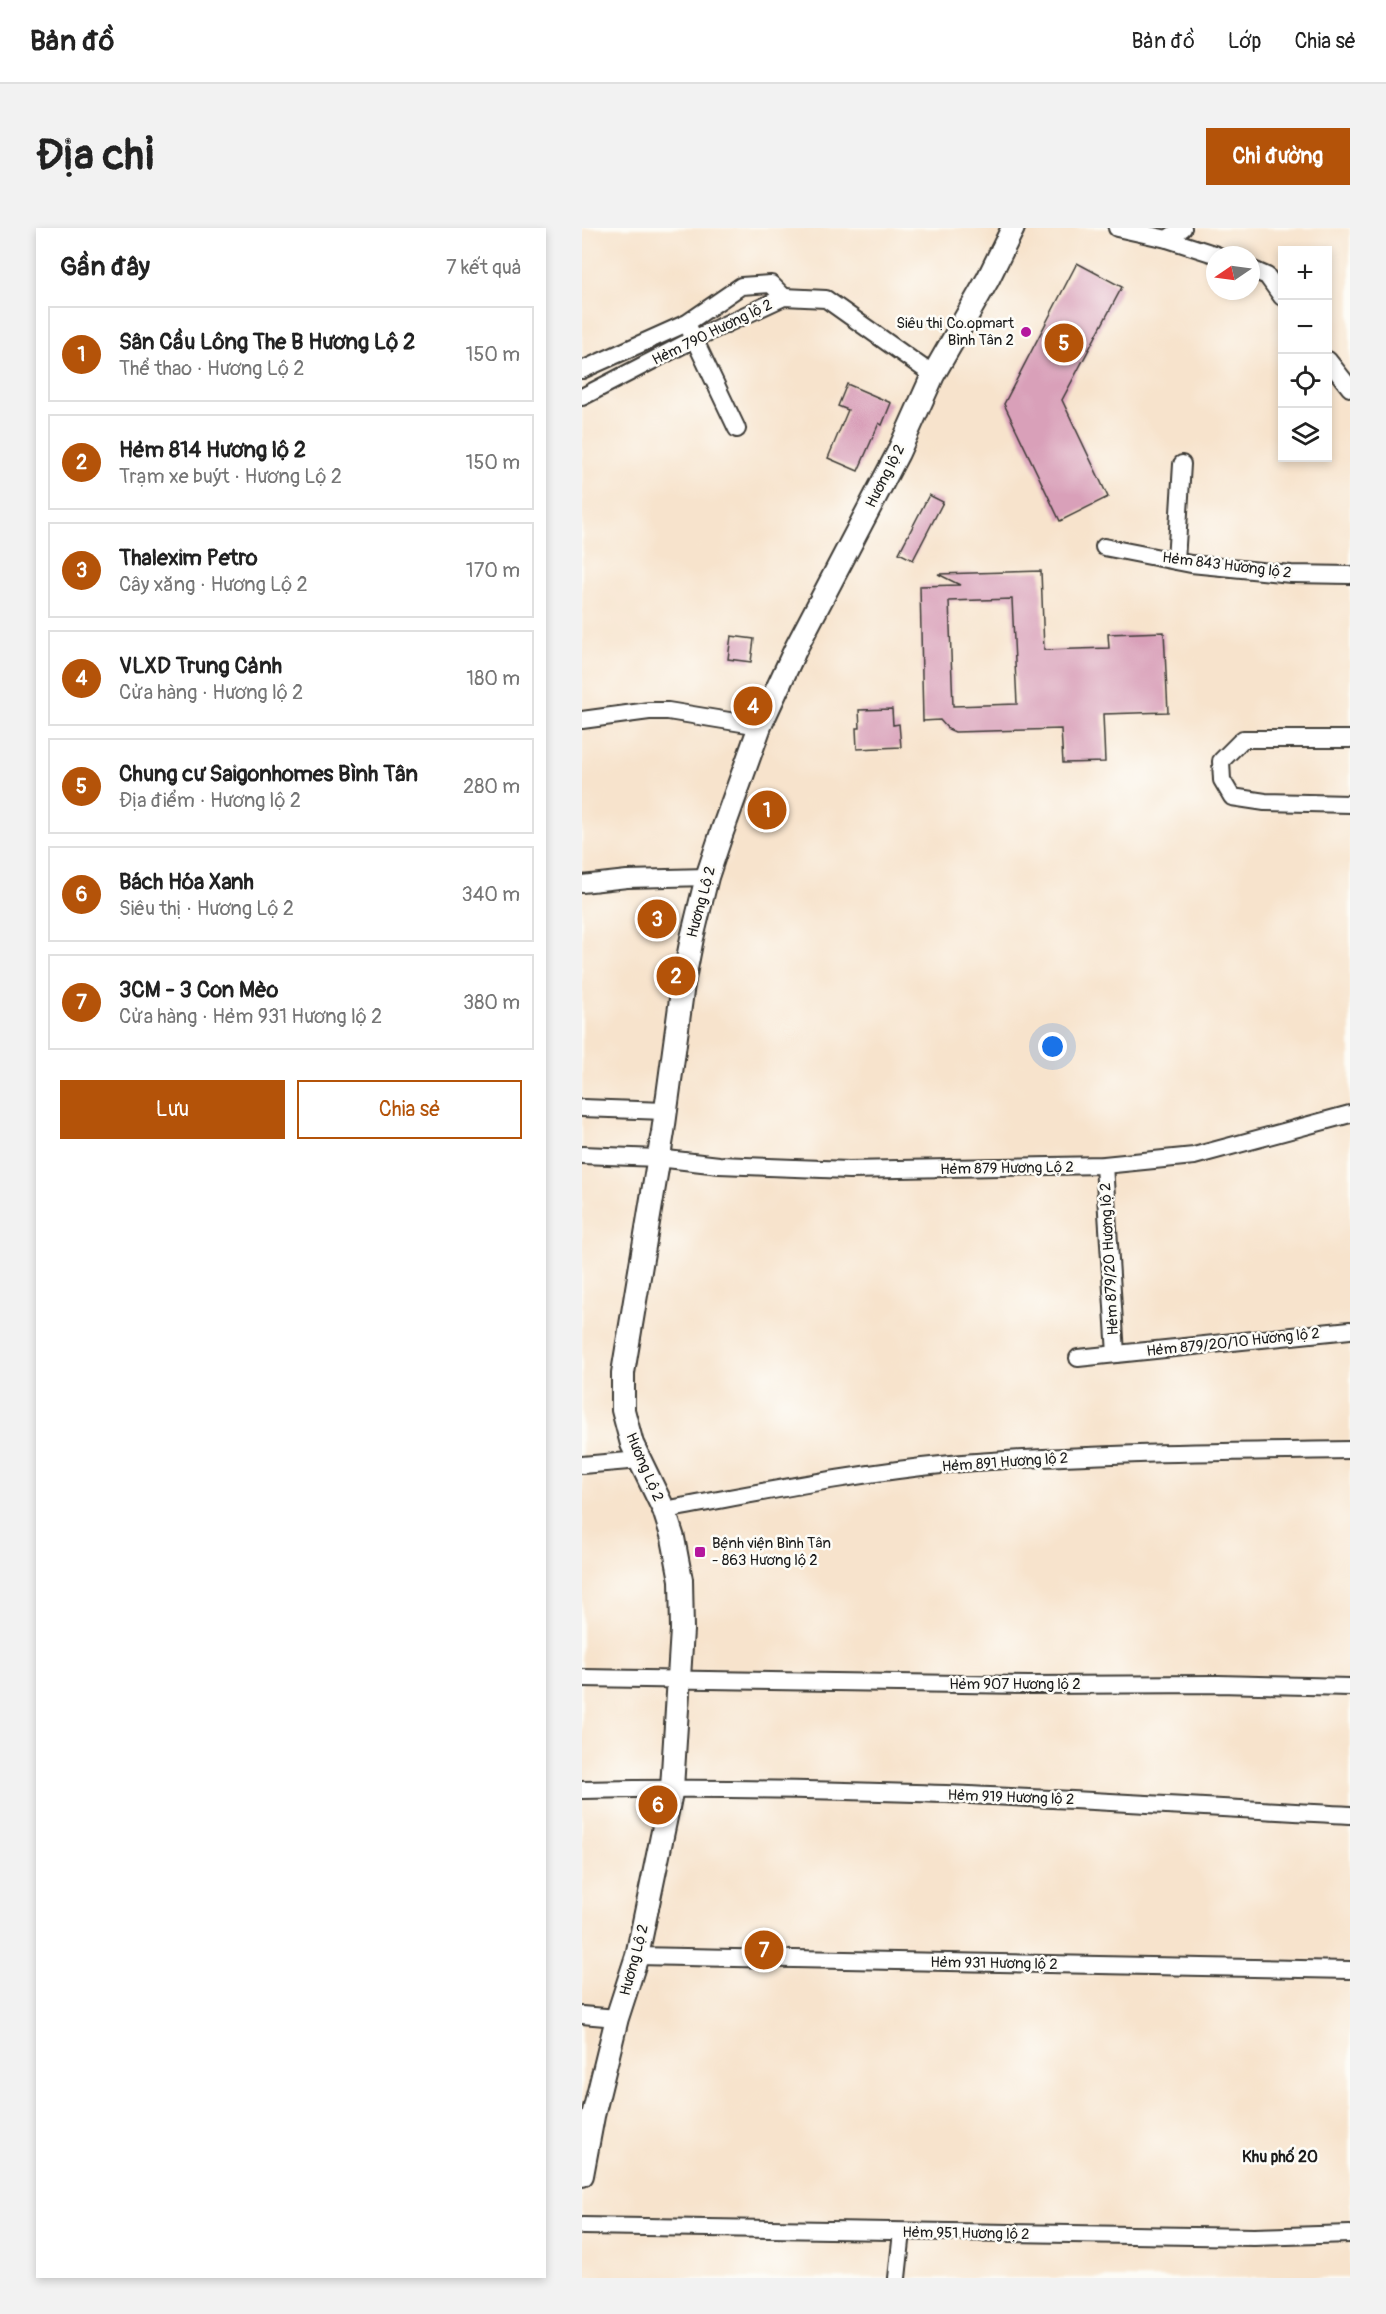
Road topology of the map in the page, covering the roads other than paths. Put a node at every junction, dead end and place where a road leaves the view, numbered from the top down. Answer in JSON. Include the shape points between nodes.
{"nodes":[{"id":1,"x":1013,"y":228,"type":"edge"},
{"id":2,"x":1117,"y":228,"type":"edge"},
{"id":3,"x":1183,"y":228,"type":"edge"},
{"id":4,"x":1167,"y":239,"type":"junction"},
{"id":5,"x":1206,"y":251,"type":"edge"},
{"id":6,"x":1260,"y":273,"type":"edge"},
{"id":7,"x":1278,"y":291,"type":"edge"},
{"id":8,"x":784,"y":297,"type":"junction"},
{"id":9,"x":687,"y":324,"type":"junction"},
{"id":10,"x":694,"y":339,"type":"junction"},
{"id":11,"x":1332,"y":365,"type":"edge"},
{"id":12,"x":582,"y":370,"type":"edge"},
{"id":13,"x":933,"y":375,"type":"junction"},
{"id":14,"x":1350,"y":388,"type":"edge"},
{"id":15,"x":582,"y":397,"type":"edge"},
{"id":16,"x":737,"y":429,"type":"dead end"},
{"id":17,"x":1182,"y":464,"type":"dead end"},
{"id":18,"x":1104,"y":547,"type":"dead end"},
{"id":19,"x":1176,"y":561,"type":"junction"},
{"id":20,"x":1350,"y":575,"type":"edge"},
{"id":21,"x":582,"y":720,"type":"edge"},
{"id":22,"x":760,"y":726,"type":"junction"},
{"id":23,"x":1350,"y":739,"type":"edge"},
{"id":24,"x":1350,"y":804,"type":"edge"},
{"id":25,"x":707,"y":877,"type":"junction"},
{"id":26,"x":582,"y":884,"type":"edge"},
{"id":27,"x":582,"y":1108,"type":"edge"},
{"id":28,"x":665,"y":1111,"type":"junction"},
{"id":29,"x":1350,"y":1114,"type":"edge"},
{"id":30,"x":582,"y":1155,"type":"edge"},
{"id":31,"x":658,"y":1158,"type":"junction"},
{"id":32,"x":1104,"y":1165,"type":"junction"},
{"id":33,"x":1350,"y":1330,"type":"edge"},
{"id":34,"x":1116,"y":1354,"type":"junction"},
{"id":35,"x":1078,"y":1358,"type":"dead end"},
{"id":36,"x":1350,"y":1450,"type":"edge"},
{"id":37,"x":640,"y":1460,"type":"junction"},
{"id":38,"x":582,"y":1465,"type":"edge"},
{"id":39,"x":664,"y":1510,"type":"junction"},
{"id":40,"x":582,"y":1678,"type":"edge"},
{"id":41,"x":680,"y":1678,"type":"junction"},
{"id":42,"x":1350,"y":1687,"type":"edge"},
{"id":43,"x":672,"y":1788,"type":"junction"},
{"id":44,"x":582,"y":1790,"type":"edge"},
{"id":45,"x":1350,"y":1815,"type":"edge"},
{"id":46,"x":637,"y":1956,"type":"junction"},
{"id":47,"x":1350,"y":1970,"type":"edge"},
{"id":48,"x":582,"y":2015,"type":"edge"},
{"id":49,"x":617,"y":2018,"type":"junction"},
{"id":50,"x":582,"y":2175,"type":"edge"},
{"id":51,"x":582,"y":2226,"type":"edge"},
{"id":52,"x":902,"y":2232,"type":"junction"},
{"id":53,"x":1350,"y":2234,"type":"edge"},
{"id":54,"x":897,"y":2278,"type":"edge"}],
"edges":[{"from":1,"to":13,"type":"main road","name":"Hương lộ 2"},
{"from":2,"to":4,"type":"street"},
{"from":3,"to":4,"type":"street"},
{"from":4,"to":5,"type":"street"},
{"from":6,"to":7,"type":"street"},
{"from":8,"to":9,"type":"street","via":[[771,284],[741,286]]},
{"from":8,"to":10,"type":"street","name":"Hẻm 790 Hương lộ 2"},
{"from":8,"to":13,"type":"street","name":"Hẻm 790 Hương lộ 2","via":[[826,299]]},
{"from":9,"to":10,"type":"street"},
{"from":9,"to":12,"type":"street"},
{"from":10,"to":15,"type":"street","name":"Hẻm 790 Hương lộ 2"},
{"from":10,"to":16,"type":"street"},
{"from":11,"to":14,"type":"street"},
{"from":13,"to":22,"type":"main road","name":"Hương lộ 2","via":[[898,453],[797,646]]},
{"from":17,"to":19,"type":"street"},
{"from":18,"to":19,"type":"street","name":"Hẻm 843 Hương lộ 2"},
{"from":19,"to":20,"type":"street","name":"Hẻm 843 Hương lộ 2","via":[[1291,574]]},
{"from":21,"to":22,"type":"street","via":[[668,711]]},
{"from":22,"to":25,"type":"main road","name":"Hương Lộ 2"},
{"from":23,"to":24,"type":"street","via":[[1242,739],[1221,761],[1222,780],[1232,797]]},
{"from":25,"to":26,"type":"street"},
{"from":25,"to":28,"type":"main road","name":"Hương Lộ 2","via":[[683,984]]},
{"from":27,"to":28,"type":"street"},
{"from":28,"to":31,"type":"main road","name":"Hương Lộ 2"},
{"from":29,"to":32,"type":"street","name":"Hẻm 879 Hương Lộ 2","via":[[1194,1156]]},
{"from":30,"to":31,"type":"street","name":"Hẻm 879 Hương Lộ 2"},
{"from":31,"to":32,"type":"street","name":"Hẻm 879 Hương Lộ 2","via":[[719,1165],[849,1170]]},
{"from":31,"to":37,"type":"main road","name":"Hương Lộ 2","via":[[623,1373],[623,1410]]},
{"from":32,"to":34,"type":"street","name":"Hẻm 879/20 Hương lộ 2"},
{"from":33,"to":34,"type":"street","name":"Hẻm 879/20/10 Hương lộ 2"},
{"from":34,"to":35,"type":"street","name":"Hẻm 879/20/10 Hương lộ 2"},
{"from":36,"to":39,"type":"street","name":"Hẻm 891 Hương lộ 2","via":[[1153,1453],[950,1464],[834,1479]]},
{"from":37,"to":38,"type":"street"},
{"from":37,"to":39,"type":"main road","name":"Hương Lộ 2"},
{"from":39,"to":41,"type":"main road","name":"Hương Lộ 2","via":[[681,1580]]},
{"from":40,"to":41,"type":"street","name":"Hẻm 907 Hương lộ 2"},
{"from":41,"to":42,"type":"street","name":"Hẻm 907 Hương lộ 2"},
{"from":41,"to":43,"type":"main road","name":"Hương Lộ 2"},
{"from":43,"to":44,"type":"street","name":"Hẻm 919 Hương lộ 2"},
{"from":43,"to":45,"type":"street","name":"Hẻm 919 Hương lộ 2","via":[[1037,1797]]},
{"from":43,"to":46,"type":"main road","name":"Hương Lộ 2"},
{"from":46,"to":47,"type":"street","name":"Hẻm 931 Hương lộ 2"},
{"from":46,"to":49,"type":"main road","name":"Hương Lộ 2"},
{"from":48,"to":49,"type":"street"},
{"from":49,"to":50,"type":"main road","name":"Hương Lộ 2","via":[[592,2116]]},
{"from":51,"to":52,"type":"street","name":"Hẻm 951 Hương lộ 2"},
{"from":52,"to":53,"type":"street","name":"Hẻm 951 Hương lộ 2","via":[[1254,2237]]},
{"from":52,"to":54,"type":"street"}]}
